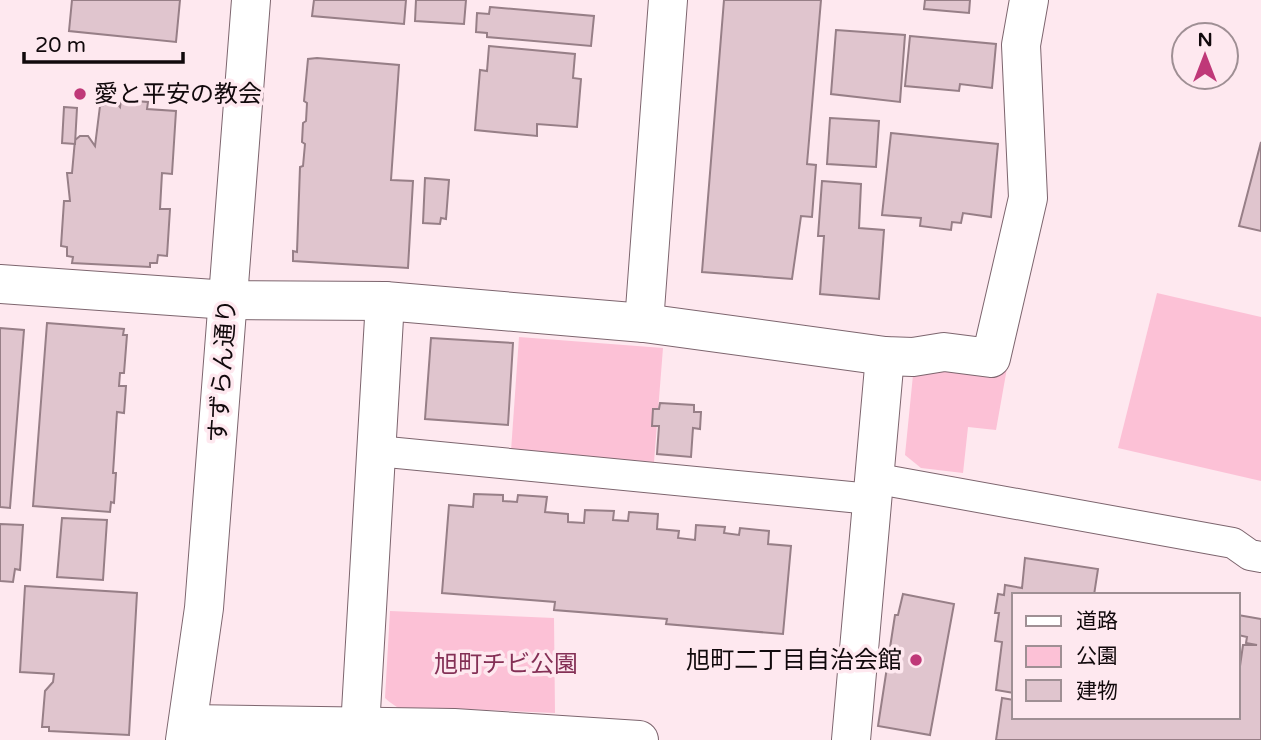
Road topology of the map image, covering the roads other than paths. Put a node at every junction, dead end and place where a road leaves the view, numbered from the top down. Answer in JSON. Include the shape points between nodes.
{"nodes":[{"id":1,"x":251,"y":0,"type":"edge"},
{"id":2,"x":668,"y":0,"type":"edge"},
{"id":3,"x":1028,"y":0,"type":"edge"},
{"id":4,"x":0,"y":284,"type":"edge"},
{"id":5,"x":228,"y":300,"type":"junction"},
{"id":6,"x":385,"y":301,"type":"junction"},
{"id":7,"x":644,"y":323,"type":"junction"},
{"id":8,"x":885,"y":356,"type":"junction"},
{"id":9,"x":377,"y":451,"type":"junction"},
{"id":10,"x":872,"y":488,"type":"junction"},
{"id":11,"x":1261,"y":557,"type":"edge"},
{"id":12,"x":360,"y":728,"type":"junction"},
{"id":13,"x":186,"y":732,"type":"edge"},
{"id":14,"x":639,"y":740,"type":"edge"},
{"id":15,"x":851,"y":740,"type":"edge"}],
"edges":[{"from":1,"to":5,"type":"street","name":"すずらん通り"},
{"from":2,"to":7,"type":"street"},
{"from":3,"to":8,"type":"street","via":[[1021,45],[1027,198],[991,358],[944,352]]},
{"from":4,"to":5,"type":"street"},
{"from":5,"to":6,"type":"street"},
{"from":5,"to":13,"type":"street","name":"すずらん通り","via":[[204,607]]},
{"from":6,"to":7,"type":"street"},
{"from":6,"to":9,"type":"street"},
{"from":7,"to":8,"type":"street"},
{"from":8,"to":10,"type":"street"},
{"from":9,"to":10,"type":"lane"},
{"from":9,"to":12,"type":"street"},
{"from":10,"to":11,"type":"lane","via":[[1233,543]]},
{"from":10,"to":15,"type":"street"},
{"from":12,"to":13,"type":"street"},
{"from":12,"to":14,"type":"street","via":[[480,729]]}]}
